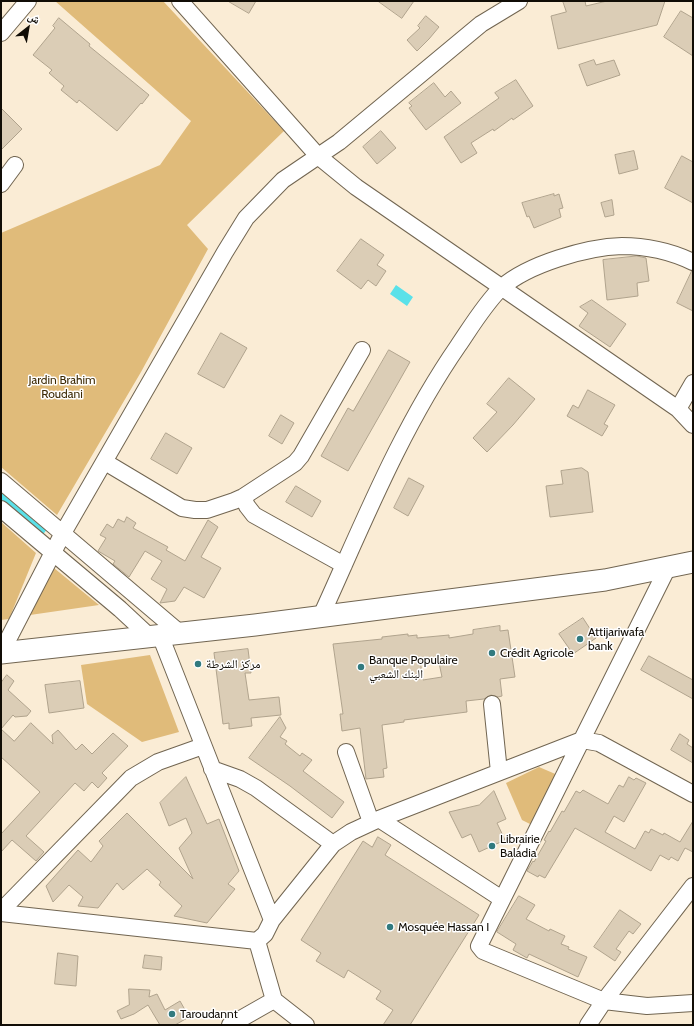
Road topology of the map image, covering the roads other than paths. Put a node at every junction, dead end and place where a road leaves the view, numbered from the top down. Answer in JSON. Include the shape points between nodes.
{"nodes":[{"id":1,"x":28,"y":1,"type":"edge"},
{"id":2,"x":180,"y":1,"type":"edge"},
{"id":3,"x":519,"y":1,"type":"edge"},
{"id":4,"x":1,"y":33,"type":"edge"},
{"id":5,"x":318,"y":156,"type":"junction"},
{"id":6,"x":15,"y":165,"type":"dead end"},
{"id":7,"x":1,"y":184,"type":"edge"},
{"id":8,"x":693,"y":262,"type":"edge"},
{"id":9,"x":502,"y":288,"type":"junction"},
{"id":10,"x":362,"y":350,"type":"dead end"},
{"id":11,"x":693,"y":383,"type":"edge"},
{"id":12,"x":678,"y":409,"type":"junction"},
{"id":13,"x":693,"y":425,"type":"edge"},
{"id":14,"x":105,"y":462,"type":"junction"},
{"id":15,"x":1,"y":481,"type":"edge"},
{"id":16,"x":243,"y":497,"type":"junction"},
{"id":17,"x":1,"y":508,"type":"edge"},
{"id":18,"x":63,"y":533,"type":"junction"},
{"id":19,"x":53,"y":553,"type":"junction"},
{"id":20,"x":693,"y":562,"type":"edge"},
{"id":21,"x":344,"y":565,"type":"junction"},
{"id":22,"x":668,"y":567,"type":"junction"},
{"id":23,"x":321,"y":616,"type":"junction"},
{"id":24,"x":163,"y":635,"type":"junction"},
{"id":25,"x":1,"y":653,"type":"edge"},
{"id":26,"x":492,"y":704,"type":"dead end"},
{"id":27,"x":582,"y":740,"type":"junction"},
{"id":28,"x":203,"y":746,"type":"junction"},
{"id":29,"x":346,"y":752,"type":"dead end"},
{"id":30,"x":212,"y":769,"type":"junction"},
{"id":31,"x":499,"y":772,"type":"junction"},
{"id":32,"x":693,"y":794,"type":"edge"},
{"id":33,"x":375,"y":820,"type":"junction"},
{"id":34,"x":333,"y":844,"type":"junction"},
{"id":35,"x":693,"y":886,"type":"edge"},
{"id":36,"x":502,"y":899,"type":"junction"},
{"id":37,"x":1,"y":912,"type":"edge"},
{"id":38,"x":272,"y":920,"type":"junction"},
{"id":39,"x":257,"y":941,"type":"junction"},
{"id":40,"x":274,"y":1000,"type":"junction"},
{"id":41,"x":604,"y":1001,"type":"junction"},
{"id":42,"x":693,"y":1002,"type":"edge"},
{"id":43,"x":230,"y":1025,"type":"edge"},
{"id":44,"x":306,"y":1025,"type":"edge"},
{"id":45,"x":588,"y":1025,"type":"edge"}],
"edges":[{"from":1,"to":4,"type":"street"},
{"from":2,"to":5,"type":"street"},
{"from":3,"to":5,"type":"street","via":[[481,24],[356,129]]},
{"from":5,"to":9,"type":"street","via":[[356,186]]},
{"from":5,"to":14,"type":"street","via":[[283,180],[246,218]]},
{"from":6,"to":7,"type":"street"},
{"from":8,"to":9,"type":"street","via":[[656,250],[623,246],[588,250],[553,260],[522,274]]},
{"from":9,"to":12,"type":"street"},
{"from":9,"to":21,"type":"street","via":[[454,352],[415,415],[383,477]]},
{"from":10,"to":16,"type":"street","via":[[301,456],[295,463]]},
{"from":11,"to":12,"type":"street"},
{"from":12,"to":13,"type":"street"},
{"from":14,"to":16,"type":"street","via":[[182,508],[207,510]]},
{"from":14,"to":18,"type":"street"},
{"from":15,"to":18,"type":"street"},
{"from":16,"to":21,"type":"street","via":[[254,515]]},
{"from":17,"to":19,"type":"street"},
{"from":18,"to":19,"type":"street"},
{"from":18,"to":24,"type":"street"},
{"from":19,"to":24,"type":"street","via":[[120,609]]},
{"from":19,"to":25,"type":"street"},
{"from":20,"to":22,"type":"main road"},
{"from":21,"to":23,"type":"street"},
{"from":22,"to":23,"type":"main road","via":[[606,580]]},
{"from":22,"to":27,"type":"street"},
{"from":23,"to":24,"type":"main road"},
{"from":24,"to":25,"type":"main road"},
{"from":24,"to":28,"type":"street"},
{"from":26,"to":31,"type":"street"},
{"from":27,"to":31,"type":"street"},
{"from":27,"to":32,"type":"street","via":[[599,743]]},
{"from":27,"to":36,"type":"street"},
{"from":28,"to":30,"type":"street"},
{"from":28,"to":37,"type":"street","via":[[158,762],[131,778]]},
{"from":29,"to":33,"type":"street"},
{"from":30,"to":34,"type":"street","via":[[256,788]]},
{"from":30,"to":38,"type":"street"},
{"from":31,"to":33,"type":"street"},
{"from":33,"to":34,"type":"street"},
{"from":33,"to":36,"type":"street"},
{"from":34,"to":38,"type":"street"},
{"from":35,"to":41,"type":"street"},
{"from":36,"to":41,"type":"street","via":[[481,940],[479,946],[483,951]]},
{"from":37,"to":39,"type":"street"},
{"from":38,"to":39,"type":"street","via":[[265,934]]},
{"from":39,"to":40,"type":"street"},
{"from":40,"to":43,"type":"street"},
{"from":40,"to":44,"type":"street"},
{"from":41,"to":42,"type":"street","via":[[647,1006]]},
{"from":41,"to":45,"type":"street"}]}
